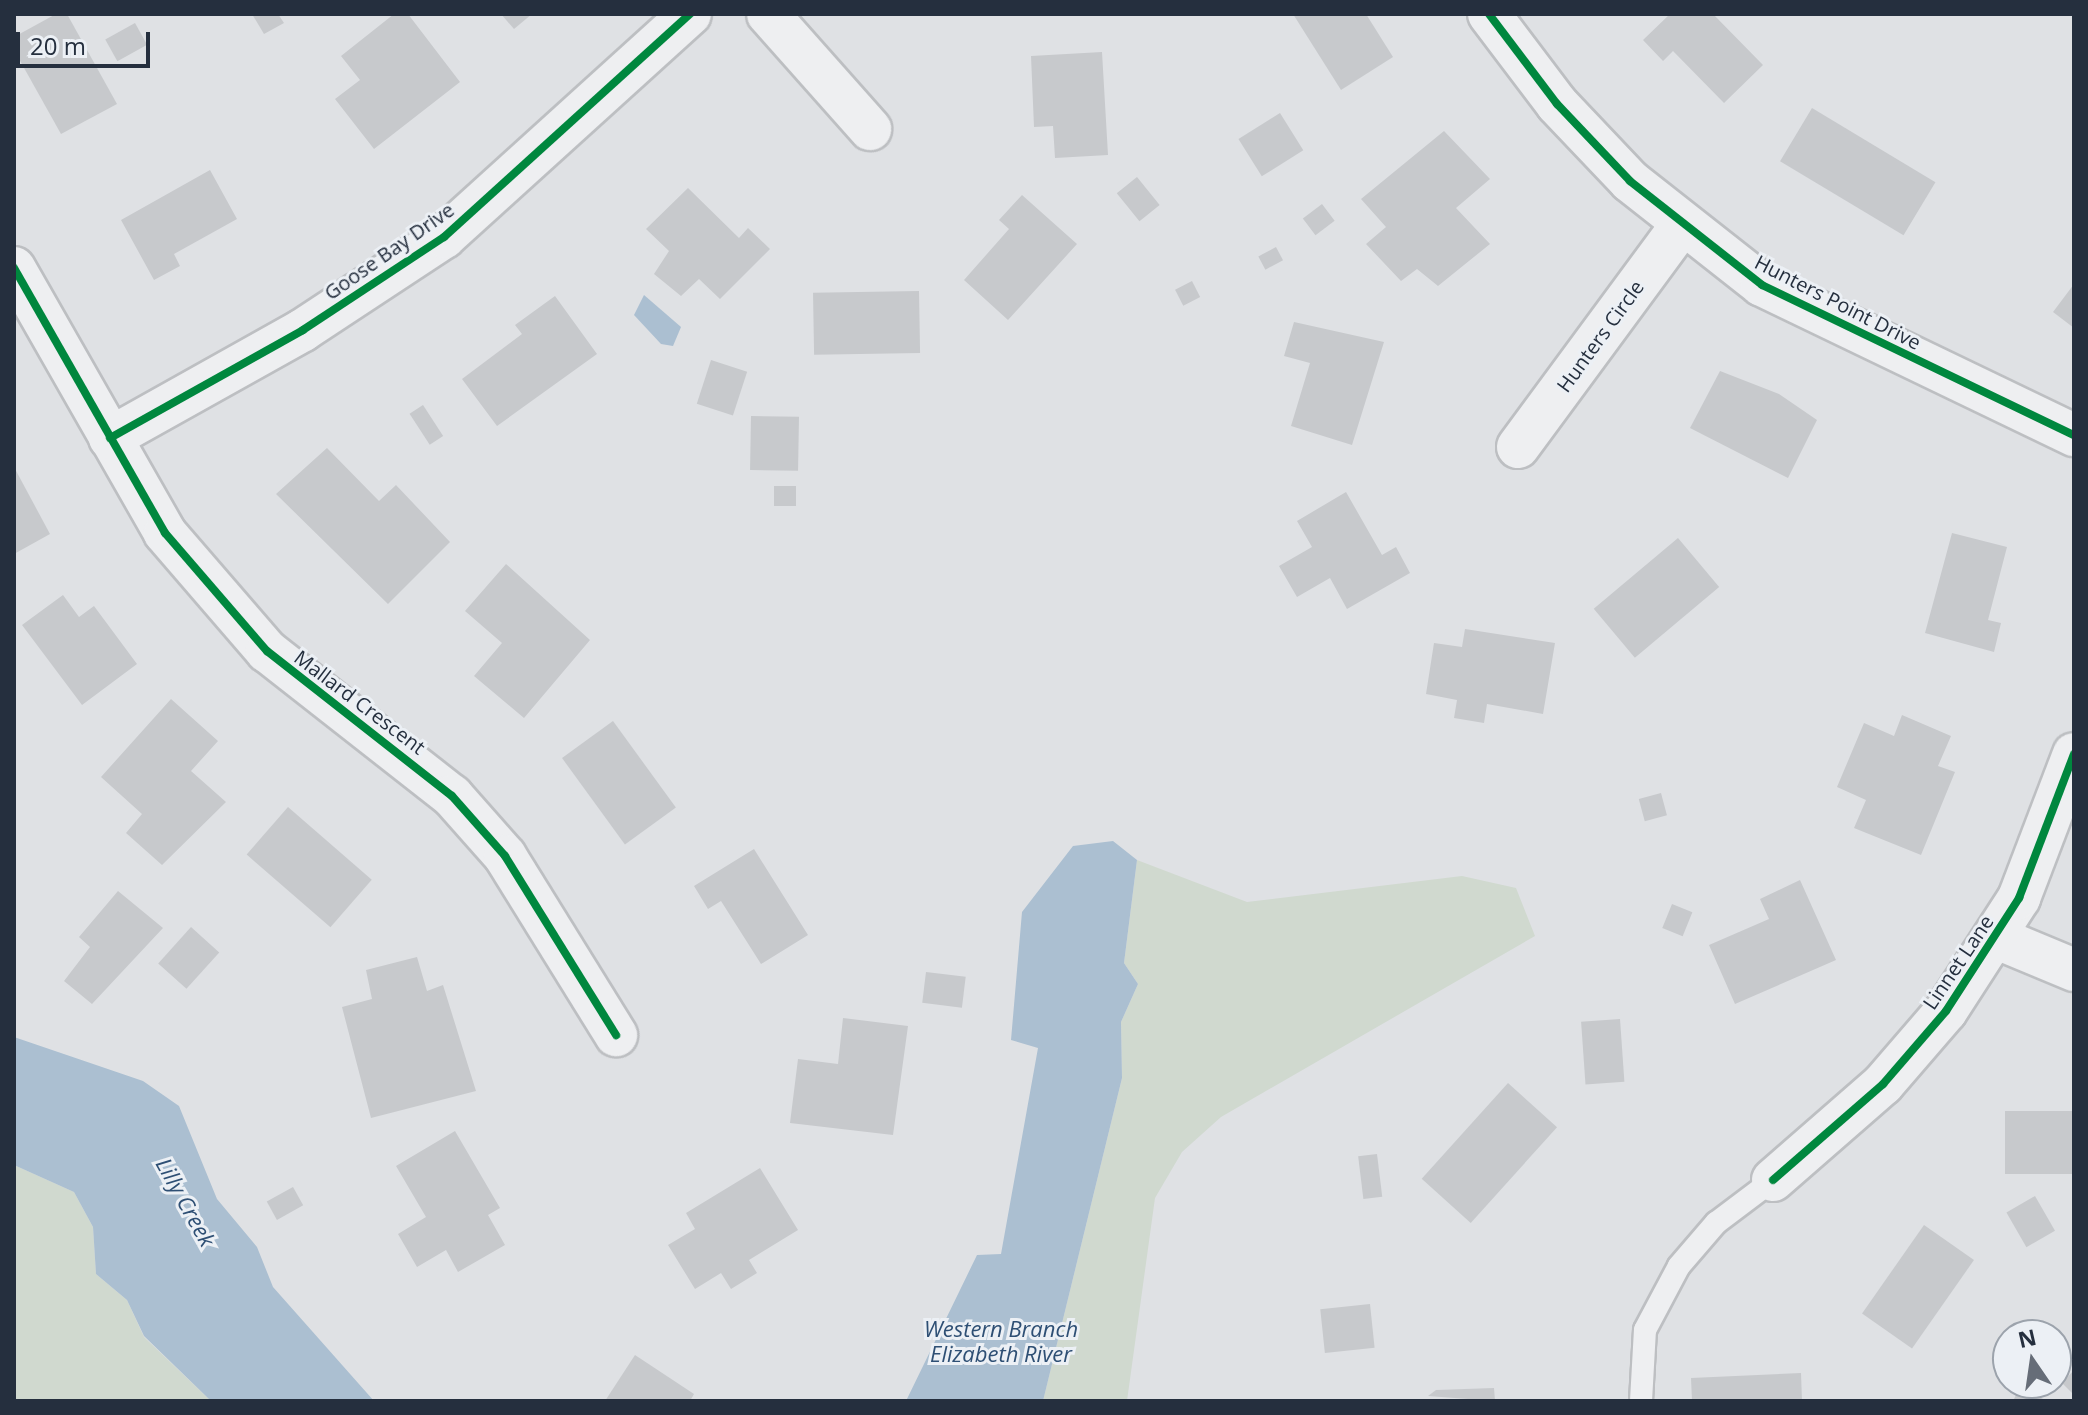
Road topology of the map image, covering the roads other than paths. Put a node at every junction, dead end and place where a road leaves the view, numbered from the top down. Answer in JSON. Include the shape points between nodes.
{"nodes":[{"id":1,"x":690,"y":14,"type":"edge"},
{"id":2,"x":768,"y":14,"type":"edge"},
{"id":3,"x":1489,"y":14,"type":"edge"},
{"id":4,"x":870,"y":129,"type":"dead end"},
{"id":5,"x":1681,"y":226,"type":"junction"},
{"id":6,"x":14,"y":268,"type":"edge"},
{"id":7,"x":2074,"y":435,"type":"edge"},
{"id":8,"x":110,"y":438,"type":"junction"},
{"id":9,"x":1518,"y":447,"type":"dead end"},
{"id":10,"x":2074,"y":754,"type":"edge"},
{"id":11,"x":1997,"y":938,"type":"junction"},
{"id":12,"x":2074,"y":970,"type":"edge"},
{"id":13,"x":616,"y":1035,"type":"dead end"},
{"id":14,"x":1773,"y":1180,"type":"joint"},
{"id":15,"x":1641,"y":1401,"type":"edge"}],
"edges":[{"from":1,"to":8,"type":"street","name":"Goose Bay Drive","via":[[444,237],[303,330]]},
{"from":2,"to":4,"type":"street"},
{"from":3,"to":5,"type":"street","name":"Hunters Point Drive","via":[[1557,104]]},
{"from":5,"to":7,"type":"street","name":"Hunters Point Drive","via":[[1762,285]]},
{"from":5,"to":9,"type":"street","name":"Hunters Circle"},
{"from":6,"to":8,"type":"street","name":"Mallard Crescent"},
{"from":8,"to":13,"type":"street","name":"Mallard Crescent","via":[[165,533],[219,602],[323,697],[393,743],[505,856]]},
{"from":10,"to":11,"type":"street","name":"Linnet Lane","via":[[2052,821]]},
{"from":11,"to":12,"type":"street"},
{"from":11,"to":14,"type":"street","name":"Linnet Lane","via":[[1883,1084]]},
{"from":14,"to":15,"type":"lane","via":[[1716,1223],[1679,1266],[1645,1330]]}]}
